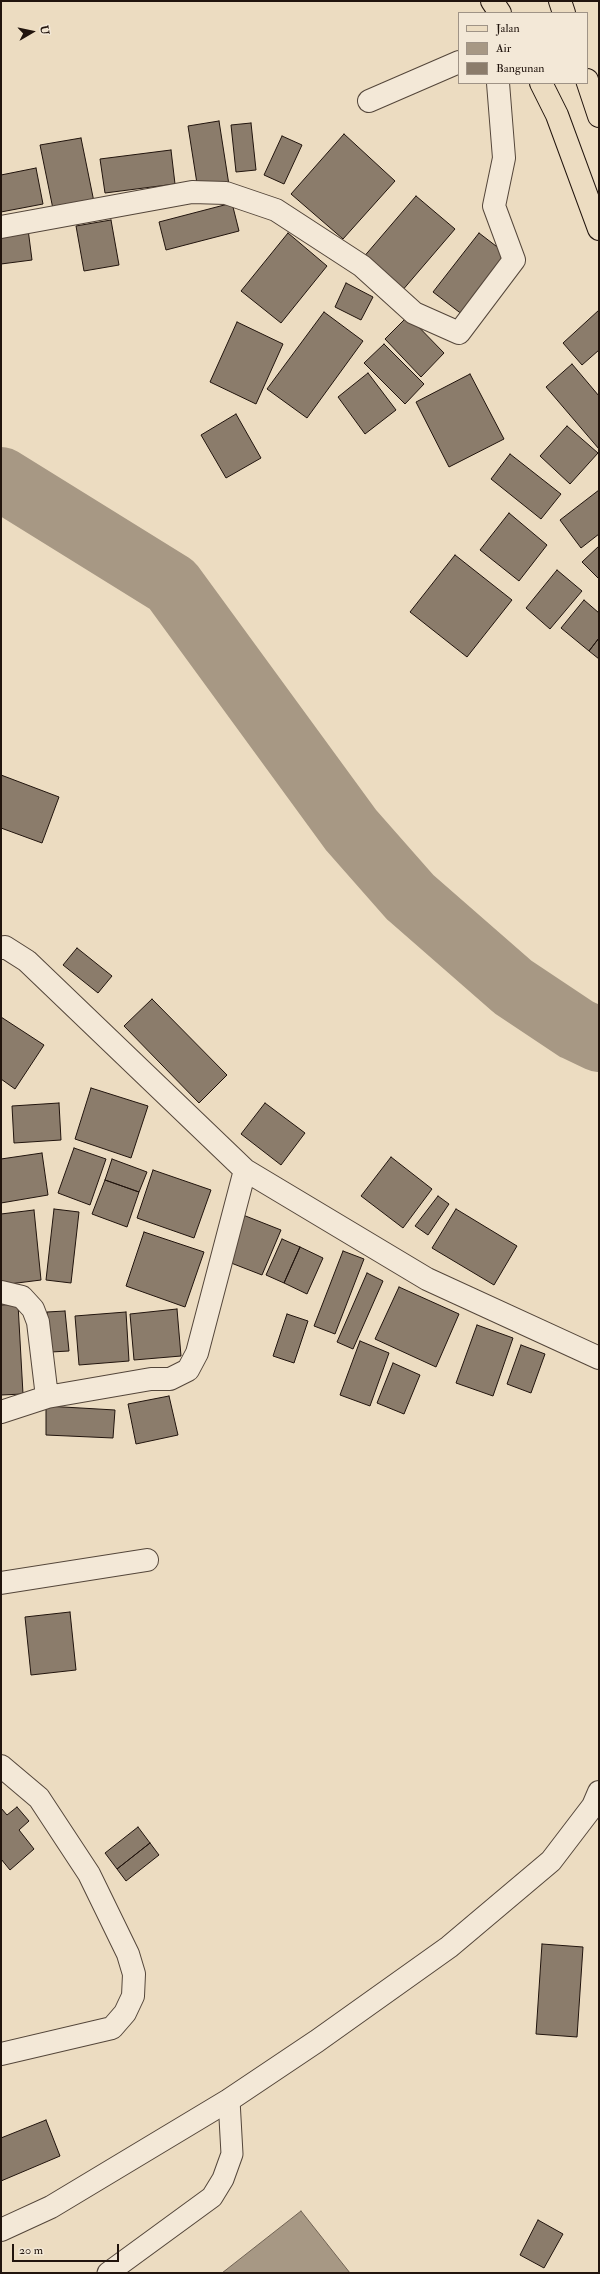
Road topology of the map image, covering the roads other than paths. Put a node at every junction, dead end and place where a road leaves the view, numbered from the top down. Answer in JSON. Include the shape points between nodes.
{"nodes":[{"id":1,"x":492,"y":1,"type":"edge"},
{"id":2,"x":560,"y":1,"type":"edge"},
{"id":3,"x":499,"y":12,"type":"edge"},
{"id":4,"x":564,"y":12,"type":"edge"},
{"id":5,"x":458,"y":62,"type":"edge"},
{"id":6,"x":588,"y":83,"type":"edge"},
{"id":7,"x":498,"y":84,"type":"edge"},
{"id":8,"x":542,"y":84,"type":"edge"},
{"id":9,"x":368,"y":101,"type":"dead end"},
{"id":10,"x":599,"y":116,"type":"edge"},
{"id":11,"x":1,"y":227,"type":"edge"},
{"id":12,"x":599,"y":229,"type":"edge"},
{"id":13,"x":1,"y":948,"type":"edge"},
{"id":14,"x":245,"y":1170,"type":"junction"},
{"id":15,"x":1,"y":1292,"type":"edge"},
{"id":16,"x":599,"y":1358,"type":"edge"},
{"id":17,"x":47,"y":1397,"type":"junction"},
{"id":18,"x":1,"y":1412,"type":"edge"},
{"id":19,"x":147,"y":1560,"type":"dead end"},
{"id":20,"x":1,"y":1583,"type":"edge"},
{"id":21,"x":1,"y":1766,"type":"edge"},
{"id":22,"x":599,"y":1792,"type":"edge"},
{"id":23,"x":1,"y":2054,"type":"edge"},
{"id":24,"x":230,"y":2100,"type":"junction"},
{"id":25,"x":1,"y":2230,"type":"edge"},
{"id":26,"x":108,"y":2273,"type":"edge"}],
"edges":[{"from":1,"to":3,"type":"main road"},
{"from":2,"to":4,"type":"main road"},
{"from":5,"to":9,"type":"street"},
{"from":6,"to":10,"type":"main road"},
{"from":7,"to":11,"type":"street","via":[[504,158],[494,206],[514,260],[459,333],[414,313],[362,266],[276,210],[226,193],[192,192]]},
{"from":8,"to":12,"type":"main road","via":[[557,115]]},
{"from":13,"to":14,"type":"street","via":[[5,947],[27,961]]},
{"from":14,"to":16,"type":"street","via":[[427,1279]]},
{"from":14,"to":17,"type":"street","via":[[197,1353],[188,1370],[170,1378]]},
{"from":15,"to":17,"type":"street","via":[[22,1297],[33,1309],[38,1322]]},
{"from":17,"to":18,"type":"street"},
{"from":19,"to":20,"type":"street"},
{"from":21,"to":23,"type":"street","via":[[39,1798],[89,1874],[128,1954],[134,1974],[133,1996],[125,2013],[112,2028]]},
{"from":22,"to":24,"type":"street","via":[[593,1806],[551,1862],[449,1947],[317,2042]]},
{"from":24,"to":25,"type":"street","via":[[51,2207]]},
{"from":24,"to":26,"type":"lane","via":[[232,2154],[223,2179],[212,2197]]}]}
